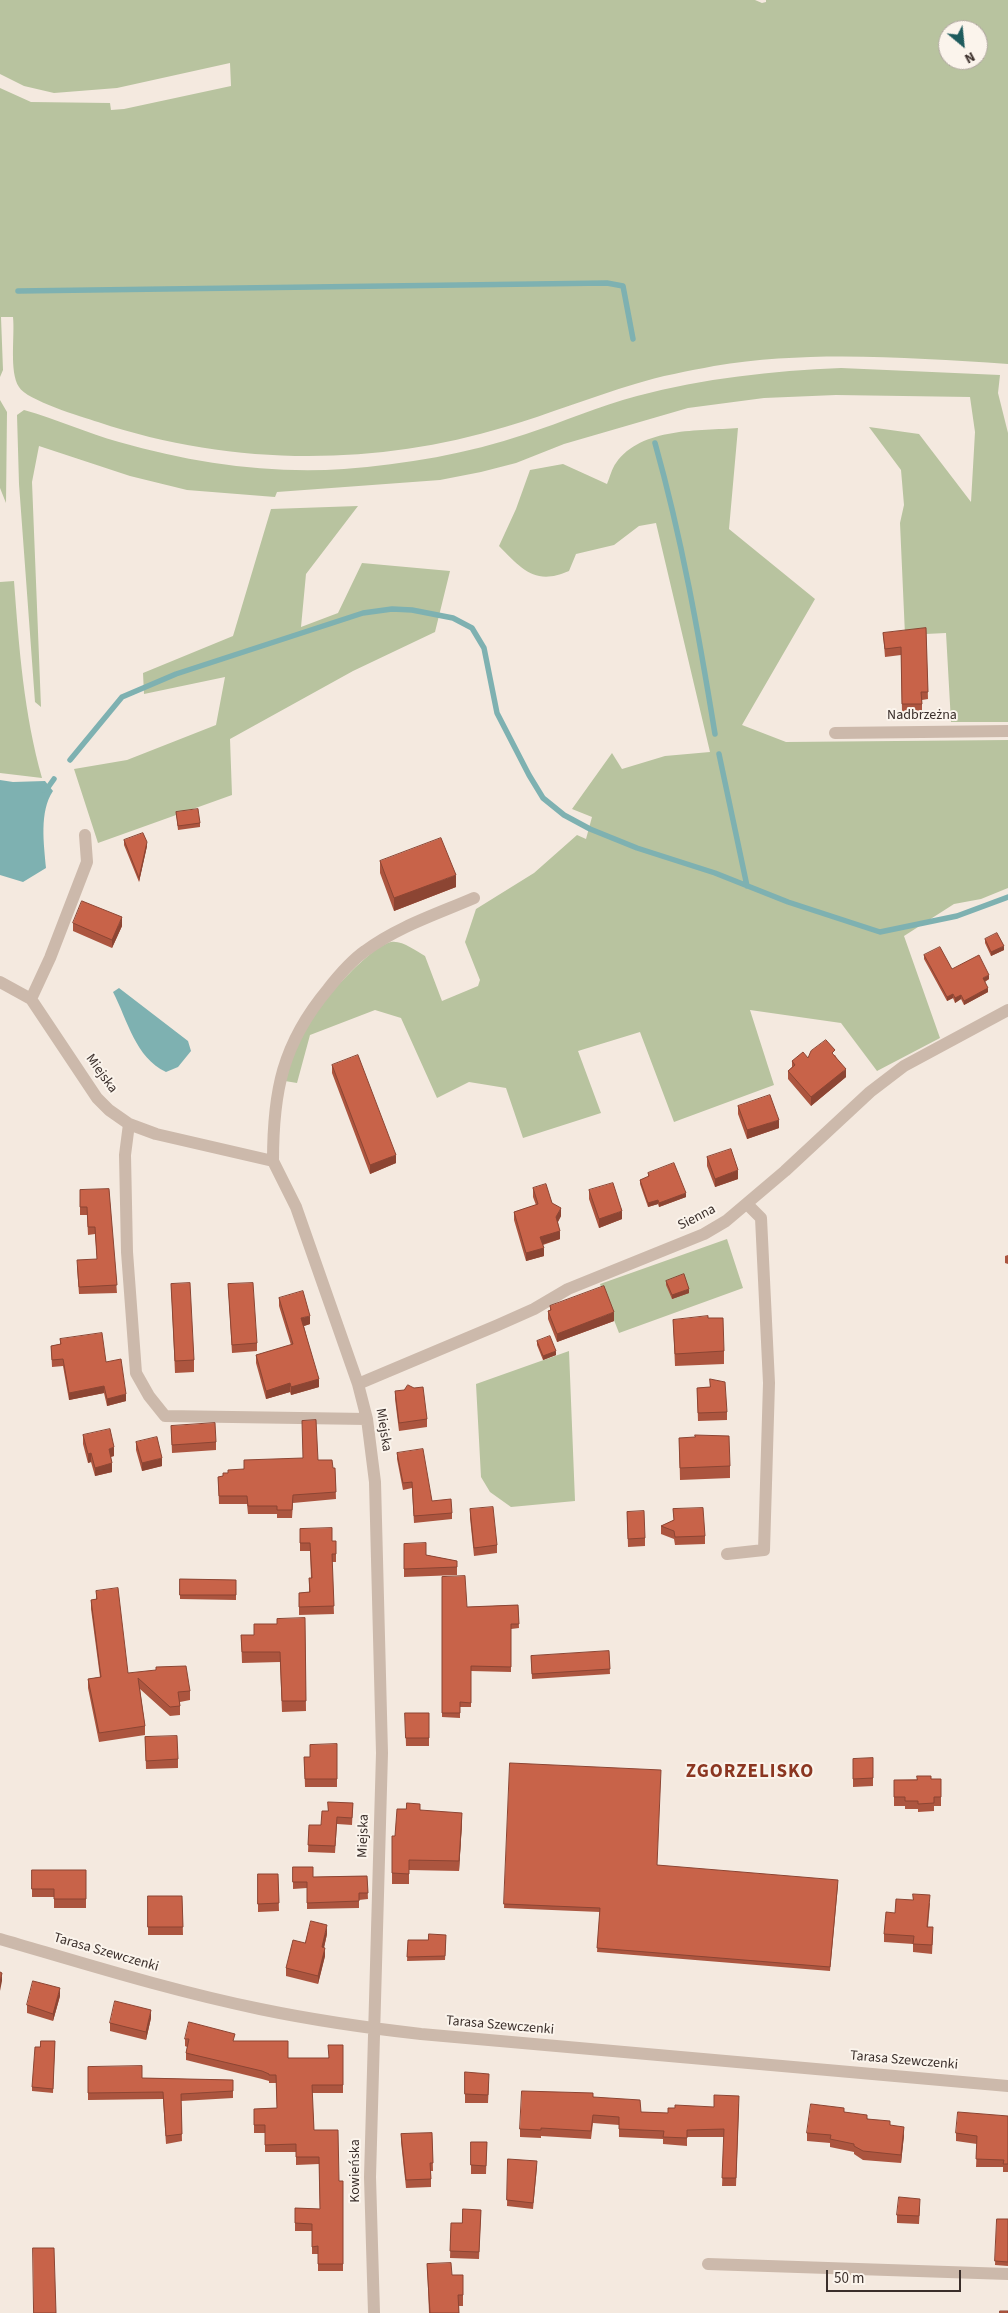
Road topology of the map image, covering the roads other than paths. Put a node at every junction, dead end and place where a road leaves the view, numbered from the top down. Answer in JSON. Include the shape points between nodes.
{"nodes":[{"id":1,"x":1008,"y":731,"type":"edge"},
{"id":2,"x":835,"y":732,"type":"dead end"},
{"id":3,"x":85,"y":835,"type":"dead end"},
{"id":4,"x":474,"y":898,"type":"dead end"},
{"id":5,"x":0,"y":982,"type":"edge"},
{"id":6,"x":31,"y":999,"type":"junction"},
{"id":7,"x":1008,"y":1010,"type":"edge"},
{"id":8,"x":129,"y":1124,"type":"junction"},
{"id":9,"x":273,"y":1162,"type":"junction"},
{"id":10,"x":747,"y":1204,"type":"junction"},
{"id":11,"x":358,"y":1384,"type":"junction"},
{"id":12,"x":367,"y":1419,"type":"junction"},
{"id":13,"x":727,"y":1554,"type":"dead end"},
{"id":14,"x":0,"y":1939,"type":"edge"},
{"id":15,"x":374,"y":2028,"type":"junction"},
{"id":16,"x":1008,"y":2086,"type":"edge"},
{"id":17,"x":708,"y":2264,"type":"dead end"},
{"id":18,"x":1008,"y":2274,"type":"edge"},
{"id":19,"x":374,"y":2313,"type":"edge"}],
"edges":[{"from":1,"to":2,"type":"street","name":"Nadbrzeżna"},
{"from":3,"to":6,"type":"street","via":[[87,862]]},
{"from":4,"to":9,"type":"street","via":[[398,930],[364,951],[321,996],[294,1038],[282,1071],[274,1112]]},
{"from":5,"to":6,"type":"street"},
{"from":6,"to":8,"type":"street","name":"Miejska","via":[[97,1098]]},
{"from":7,"to":10,"type":"street","name":"Sienna","via":[[904,1066],[870,1092]]},
{"from":8,"to":9,"type":"street","name":"Miejska","via":[[156,1134]]},
{"from":8,"to":12,"type":"street","via":[[125,1156],[127,1252],[136,1373],[165,1416]]},
{"from":9,"to":11,"type":"street","name":"Miejska","via":[[296,1207]]},
{"from":10,"to":11,"type":"street","name":"Sienna","via":[[704,1234],[568,1289],[498,1325]]},
{"from":10,"to":13,"type":"street","via":[[761,1218],[769,1383],[764,1550]]},
{"from":11,"to":12,"type":"street","name":"Miejska"},
{"from":12,"to":15,"type":"street","name":"Miejska","via":[[375,1482],[382,1753]]},
{"from":14,"to":15,"type":"street","name":"Tarasa Szewczenki","via":[[252,2007]]},
{"from":15,"to":16,"type":"street","name":"Tarasa Szewczenki"},
{"from":15,"to":19,"type":"street","name":"Kowieńska","via":[[370,2177]]},
{"from":17,"to":18,"type":"street"}]}
